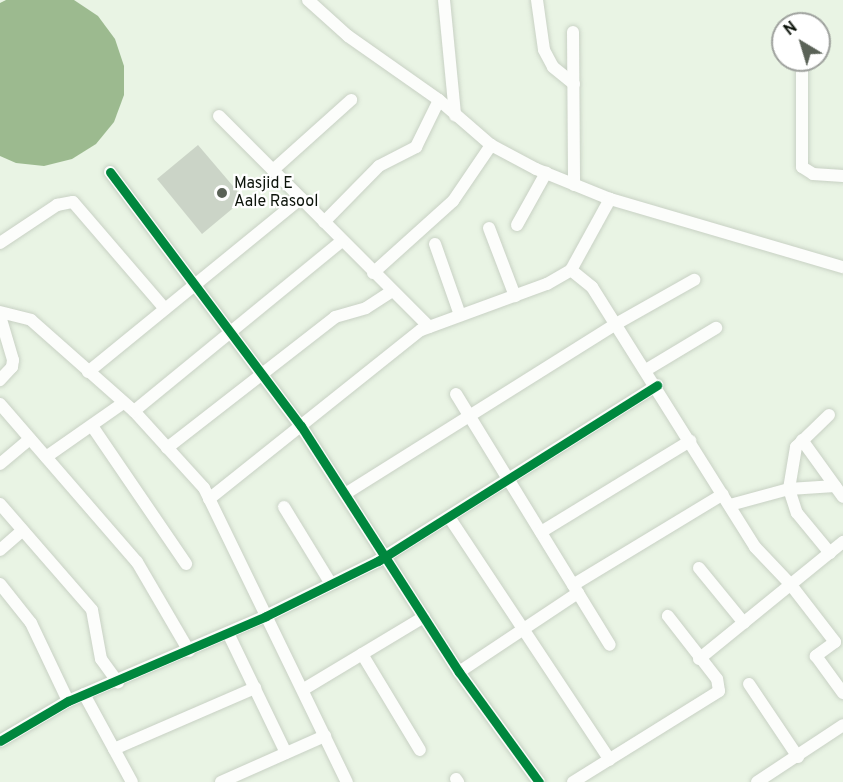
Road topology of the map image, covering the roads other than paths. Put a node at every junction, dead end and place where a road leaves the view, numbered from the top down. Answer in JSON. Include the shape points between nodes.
{"nodes":[{"id":1,"x":308,"y":0,"type":"edge"},
{"id":2,"x":444,"y":0,"type":"edge"},
{"id":3,"x":537,"y":0,"type":"edge"},
{"id":4,"x":573,"y":32,"type":"dead end"},
{"id":5,"x":802,"y":72,"type":"edge"},
{"id":6,"x":574,"y":84,"type":"junction"},
{"id":7,"x":351,"y":100,"type":"dead end"},
{"id":8,"x":439,"y":100,"type":"junction"},
{"id":9,"x":455,"y":115,"type":"junction"},
{"id":10,"x":219,"y":116,"type":"dead end"},
{"id":11,"x":491,"y":145,"type":"junction"},
{"id":12,"x":273,"y":170,"type":"junction"},
{"id":13,"x":110,"y":172,"type":"dead end"},
{"id":14,"x":546,"y":173,"type":"junction"},
{"id":15,"x":843,"y":176,"type":"edge"},
{"id":16,"x":574,"y":185,"type":"junction"},
{"id":17,"x":301,"y":198,"type":"junction"},
{"id":18,"x":610,"y":199,"type":"junction"},
{"id":19,"x":324,"y":222,"type":"junction"},
{"id":20,"x":517,"y":225,"type":"dead end"},
{"id":21,"x":489,"y":228,"type":"dead end"},
{"id":22,"x":342,"y":241,"type":"junction"},
{"id":23,"x":0,"y":243,"type":"edge"},
{"id":24,"x":435,"y":244,"type":"dead end"},
{"id":25,"x":843,"y":267,"type":"edge"},
{"id":26,"x":571,"y":270,"type":"junction"},
{"id":27,"x":373,"y":273,"type":"junction"},
{"id":28,"x":694,"y":280,"type":"dead end"},
{"id":29,"x":196,"y":284,"type":"junction"},
{"id":30,"x":392,"y":291,"type":"junction"},
{"id":31,"x":515,"y":296,"type":"junction"},
{"id":32,"x":165,"y":309,"type":"junction"},
{"id":33,"x":0,"y":314,"type":"edge"},
{"id":34,"x":460,"y":315,"type":"junction"},
{"id":35,"x":616,"y":324,"type":"junction"},
{"id":36,"x":429,"y":327,"type":"junction"},
{"id":37,"x":716,"y":328,"type":"dead end"},
{"id":38,"x":231,"y":331,"type":"junction"},
{"id":39,"x":646,"y":370,"type":"junction"},
{"id":40,"x":88,"y":372,"type":"junction"},
{"id":41,"x":263,"y":376,"type":"junction"},
{"id":42,"x":0,"y":380,"type":"edge"},
{"id":43,"x":657,"y":385,"type":"junction"},
{"id":44,"x":456,"y":394,"type":"dead end"},
{"id":45,"x":123,"y":403,"type":"junction"},
{"id":46,"x":0,"y":404,"type":"edge"},
{"id":47,"x":134,"y":411,"type":"junction"},
{"id":48,"x":469,"y":415,"type":"junction"},
{"id":49,"x":830,"y":415,"type":"dead end"},
{"id":50,"x":92,"y":426,"type":"junction"},
{"id":51,"x":301,"y":426,"type":"junction"},
{"id":52,"x":30,"y":439,"type":"junction"},
{"id":53,"x":802,"y":440,"type":"junction"},
{"id":54,"x":690,"y":441,"type":"junction"},
{"id":55,"x":167,"y":448,"type":"junction"},
{"id":56,"x":46,"y":457,"type":"junction"},
{"id":57,"x":0,"y":464,"type":"edge"},
{"id":58,"x":508,"y":479,"type":"junction"},
{"id":59,"x":835,"y":486,"type":"junction"},
{"id":60,"x":789,"y":489,"type":"junction"},
{"id":61,"x":345,"y":494,"type":"junction"},
{"id":62,"x":723,"y":494,"type":"junction"},
{"id":63,"x":843,"y":497,"type":"edge"},
{"id":64,"x":209,"y":500,"type":"junction"},
{"id":65,"x":0,"y":504,"type":"edge"},
{"id":66,"x":730,"y":505,"type":"junction"},
{"id":67,"x":284,"y":507,"type":"dead end"},
{"id":68,"x":449,"y":517,"type":"junction"},
{"id":69,"x":23,"y":530,"type":"junction"},
{"id":70,"x":541,"y":532,"type":"junction"},
{"id":71,"x":843,"y":542,"type":"edge"},
{"id":72,"x":0,"y":550,"type":"edge"},
{"id":73,"x":830,"y":553,"type":"junction"},
{"id":74,"x":385,"y":557,"type":"junction"},
{"id":75,"x":186,"y":564,"type":"dead end"},
{"id":76,"x":699,"y":568,"type":"dead end"},
{"id":77,"x":0,"y":584,"type":"edge"},
{"id":78,"x":331,"y":584,"type":"junction"},
{"id":79,"x":791,"y":585,"type":"junction"},
{"id":80,"x":576,"y":589,"type":"junction"},
{"id":81,"x":266,"y":616,"type":"junction"},
{"id":82,"x":668,"y":616,"type":"dead end"},
{"id":83,"x":424,"y":617,"type":"junction"},
{"id":84,"x":744,"y":623,"type":"junction"},
{"id":85,"x":523,"y":629,"type":"junction"},
{"id":86,"x":228,"y":633,"type":"junction"},
{"id":87,"x":610,"y":645,"type":"dead end"},
{"id":88,"x":189,"y":651,"type":"junction"},
{"id":89,"x":362,"y":654,"type":"junction"},
{"id":90,"x":699,"y":659,"type":"junction"},
{"id":91,"x":459,"y":672,"type":"junction"},
{"id":92,"x":118,"y":682,"type":"junction"},
{"id":93,"x":749,"y":684,"type":"dead end"},
{"id":94,"x":255,"y":688,"type":"junction"},
{"id":95,"x":304,"y":689,"type":"junction"},
{"id":96,"x":84,"y":693,"type":"junction"},
{"id":97,"x":843,"y":693,"type":"edge"},
{"id":98,"x":68,"y":700,"type":"junction"},
{"id":99,"x":843,"y":725,"type":"edge"},
{"id":100,"x":2,"y":736,"type":"edge"},
{"id":101,"x":325,"y":736,"type":"junction"},
{"id":102,"x":114,"y":749,"type":"junction"},
{"id":103,"x":420,"y":750,"type":"dead end"},
{"id":104,"x":286,"y":753,"type":"junction"},
{"id":105,"x":798,"y":757,"type":"junction"},
{"id":106,"x":610,"y":760,"type":"junction"},
{"id":107,"x":132,"y":782,"type":"edge"},
{"id":108,"x":221,"y":782,"type":"edge"},
{"id":109,"x":346,"y":782,"type":"edge"},
{"id":110,"x":539,"y":782,"type":"edge"},
{"id":111,"x":573,"y":782,"type":"edge"},
{"id":112,"x":757,"y":782,"type":"edge"}],
"edges":[{"from":1,"to":8,"type":"street","via":[[348,36]]},
{"from":2,"to":9,"type":"street"},
{"from":3,"to":6,"type":"street","via":[[544,50],[553,67]]},
{"from":4,"to":6,"type":"street"},
{"from":5,"to":15,"type":"street","via":[[802,167],[813,174]]},
{"from":6,"to":16,"type":"street"},
{"from":7,"to":12,"type":"street"},
{"from":8,"to":9,"type":"street"},
{"from":8,"to":19,"type":"street","via":[[416,147],[379,166]]},
{"from":9,"to":11,"type":"street"},
{"from":10,"to":12,"type":"street"},
{"from":11,"to":14,"type":"street"},
{"from":11,"to":27,"type":"street","via":[[453,201]]},
{"from":12,"to":17,"type":"street"},
{"from":13,"to":29,"type":"street"},
{"from":14,"to":16,"type":"street"},
{"from":14,"to":20,"type":"street"},
{"from":16,"to":18,"type":"street"},
{"from":17,"to":19,"type":"street"},
{"from":17,"to":29,"type":"street"},
{"from":18,"to":25,"type":"street"},
{"from":18,"to":26,"type":"street"},
{"from":19,"to":22,"type":"street"},
{"from":21,"to":31,"type":"street"},
{"from":22,"to":27,"type":"street"},
{"from":22,"to":38,"type":"street"},
{"from":23,"to":32,"type":"street","via":[[57,205],[73,202]]},
{"from":24,"to":34,"type":"street"},
{"from":26,"to":31,"type":"street"},
{"from":26,"to":35,"type":"street","via":[[592,286]]},
{"from":27,"to":30,"type":"street"},
{"from":28,"to":35,"type":"street"},
{"from":29,"to":32,"type":"street"},
{"from":29,"to":38,"type":"street"},
{"from":30,"to":36,"type":"street"},
{"from":30,"to":41,"type":"street","via":[[366,308],[335,317]]},
{"from":31,"to":34,"type":"street"},
{"from":32,"to":40,"type":"street"},
{"from":33,"to":40,"type":"street","via":[[31,320]]},
{"from":33,"to":42,"type":"street","via":[[13,360]]},
{"from":34,"to":36,"type":"street"},
{"from":35,"to":39,"type":"street"},
{"from":35,"to":48,"type":"street"},
{"from":36,"to":51,"type":"street"},
{"from":37,"to":39,"type":"street"},
{"from":38,"to":41,"type":"street"},
{"from":38,"to":47,"type":"street"},
{"from":39,"to":43,"type":"street"},
{"from":40,"to":45,"type":"street"},
{"from":41,"to":51,"type":"street"},
{"from":41,"to":55,"type":"street"},
{"from":43,"to":54,"type":"street"},
{"from":43,"to":58,"type":"street"},
{"from":44,"to":48,"type":"street"},
{"from":45,"to":47,"type":"street"},
{"from":45,"to":50,"type":"street"},
{"from":46,"to":52,"type":"street"},
{"from":47,"to":55,"type":"street"},
{"from":48,"to":58,"type":"street"},
{"from":48,"to":61,"type":"street"},
{"from":49,"to":53,"type":"street"},
{"from":50,"to":56,"type":"street"},
{"from":50,"to":75,"type":"street"},
{"from":51,"to":61,"type":"street"},
{"from":51,"to":64,"type":"street"},
{"from":52,"to":56,"type":"street"},
{"from":52,"to":57,"type":"street"},
{"from":53,"to":59,"type":"street"},
{"from":53,"to":60,"type":"street","via":[[793,453]]},
{"from":54,"to":62,"type":"street"},
{"from":54,"to":70,"type":"street"},
{"from":55,"to":64,"type":"street"},
{"from":56,"to":88,"type":"street","via":[[136,562]]},
{"from":58,"to":68,"type":"street"},
{"from":58,"to":70,"type":"street"},
{"from":59,"to":60,"type":"street"},
{"from":59,"to":63,"type":"street"},
{"from":60,"to":66,"type":"street"},
{"from":60,"to":73,"type":"street","via":[[797,513]]},
{"from":61,"to":74,"type":"street"},
{"from":62,"to":66,"type":"street"},
{"from":62,"to":80,"type":"street"},
{"from":64,"to":81,"type":"street"},
{"from":65,"to":69,"type":"street"},
{"from":66,"to":79,"type":"street","via":[[755,547]]},
{"from":67,"to":78,"type":"street"},
{"from":68,"to":74,"type":"street"},
{"from":68,"to":85,"type":"street"},
{"from":69,"to":72,"type":"street"},
{"from":69,"to":92,"type":"street","via":[[92,610],[101,659]]},
{"from":70,"to":80,"type":"street"},
{"from":71,"to":73,"type":"street"},
{"from":73,"to":79,"type":"street"},
{"from":74,"to":78,"type":"street"},
{"from":74,"to":83,"type":"street"},
{"from":76,"to":84,"type":"street"},
{"from":77,"to":98,"type":"street","via":[[31,622]]},
{"from":78,"to":81,"type":"street"},
{"from":79,"to":84,"type":"street"},
{"from":79,"to":97,"type":"street","via":[[835,642],[816,656]]},
{"from":80,"to":85,"type":"street"},
{"from":80,"to":87,"type":"street"},
{"from":81,"to":86,"type":"street"},
{"from":81,"to":95,"type":"street"},
{"from":82,"to":90,"type":"street"},
{"from":83,"to":89,"type":"street"},
{"from":83,"to":91,"type":"street"},
{"from":84,"to":90,"type":"street"},
{"from":85,"to":91,"type":"street"},
{"from":85,"to":106,"type":"street"},
{"from":86,"to":88,"type":"street"},
{"from":86,"to":94,"type":"street"},
{"from":88,"to":92,"type":"street"},
{"from":89,"to":95,"type":"street"},
{"from":89,"to":103,"type":"street"},
{"from":90,"to":106,"type":"street","via":[[717,679],[719,691]]},
{"from":91,"to":110,"type":"street"},
{"from":92,"to":96,"type":"street"},
{"from":93,"to":105,"type":"street"},
{"from":94,"to":102,"type":"street"},
{"from":94,"to":104,"type":"street"},
{"from":95,"to":101,"type":"street"},
{"from":96,"to":98,"type":"street"},
{"from":96,"to":102,"type":"street"},
{"from":98,"to":100,"type":"street"},
{"from":99,"to":105,"type":"street"},
{"from":101,"to":104,"type":"street"},
{"from":101,"to":109,"type":"street"},
{"from":102,"to":107,"type":"street"},
{"from":104,"to":108,"type":"street"},
{"from":105,"to":112,"type":"street"},
{"from":106,"to":111,"type":"street"}]}
